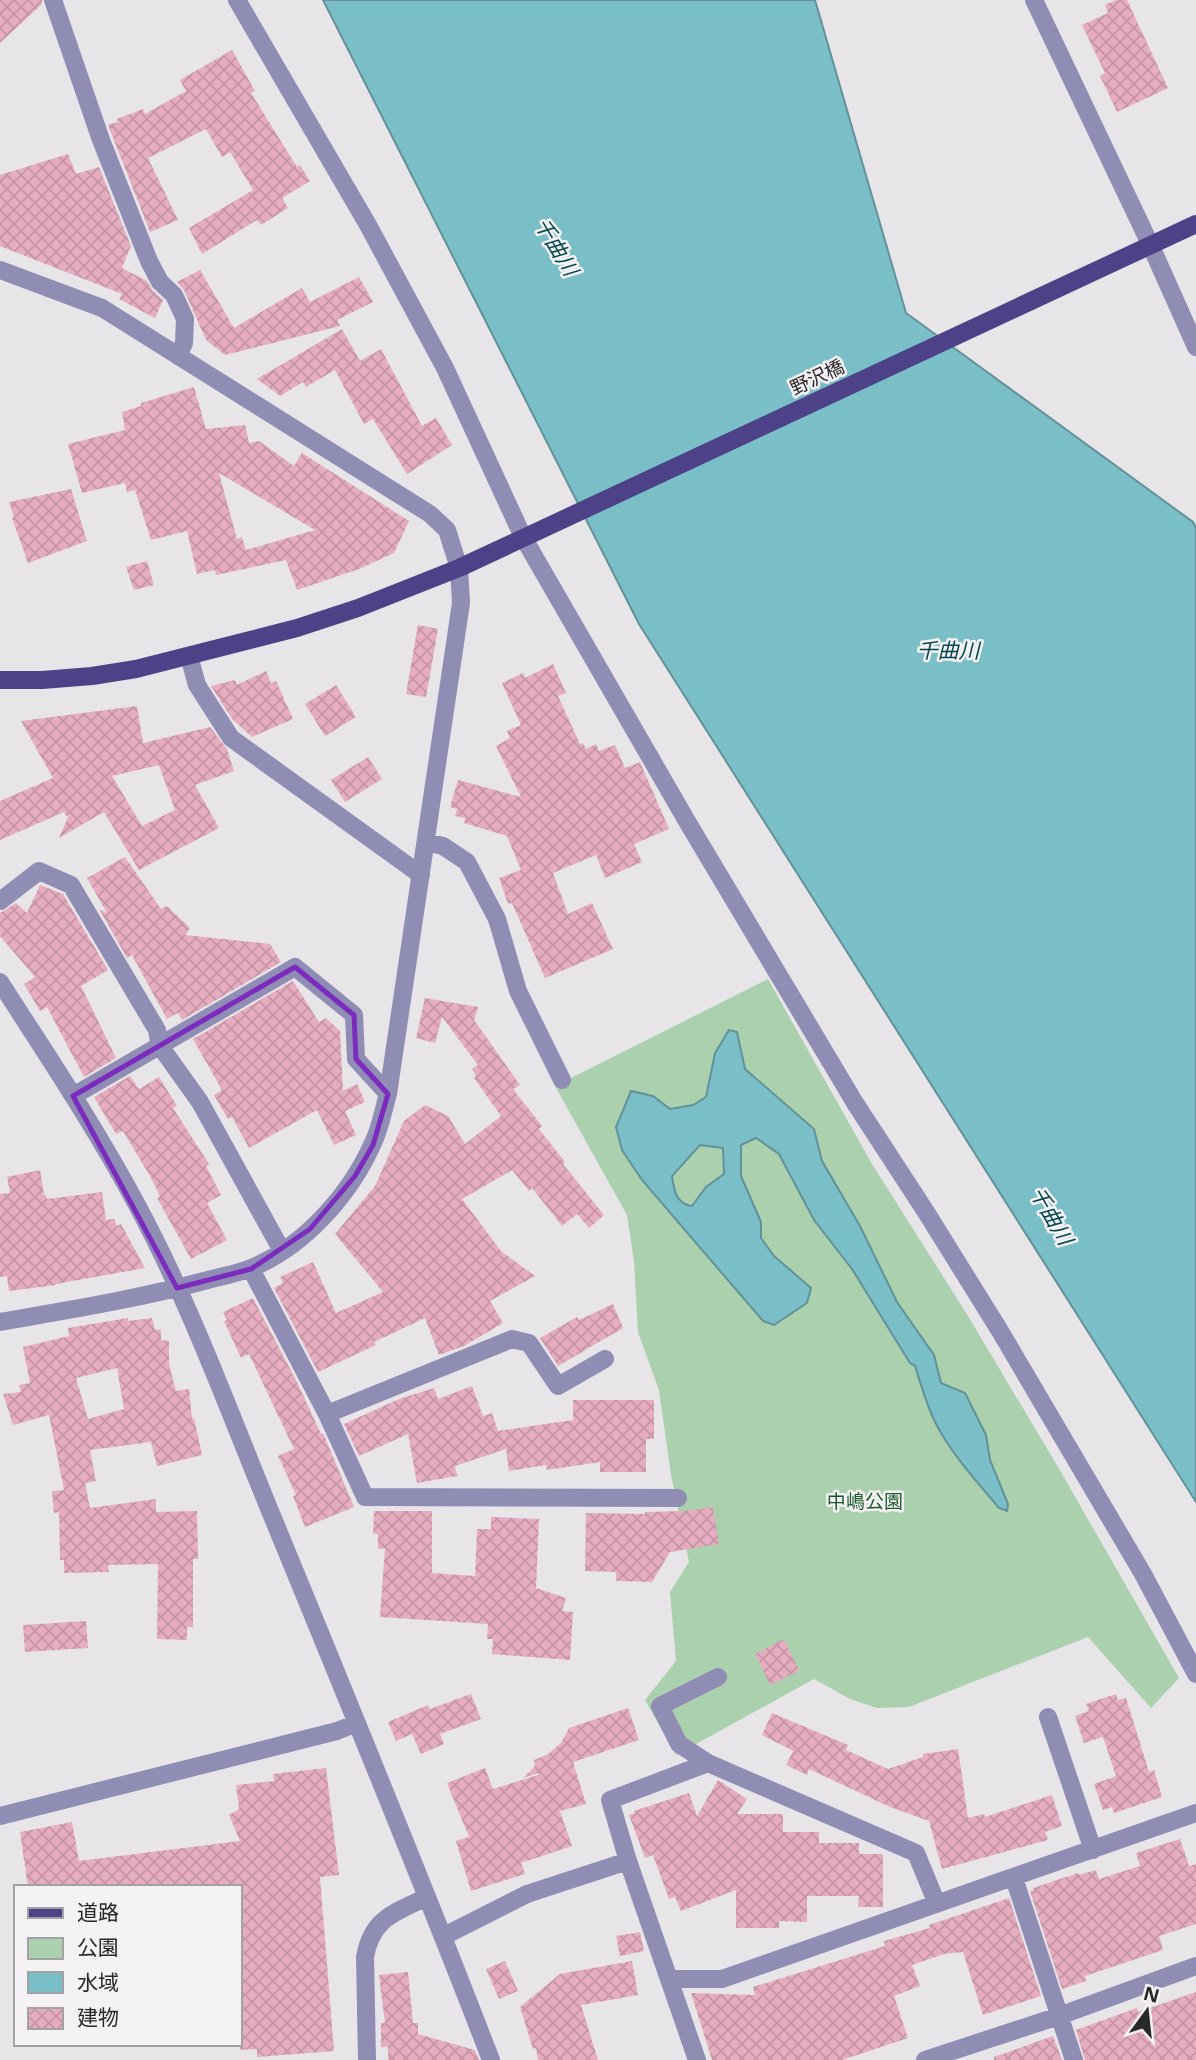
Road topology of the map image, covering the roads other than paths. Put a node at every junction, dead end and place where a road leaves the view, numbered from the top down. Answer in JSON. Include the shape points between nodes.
{"nodes":[{"id":1,"x":52,"y":0,"type":"edge"},
{"id":2,"x":237,"y":0,"type":"edge"},
{"id":3,"x":1034,"y":0,"type":"edge"},
{"id":4,"x":1196,"y":224,"type":"edge"},
{"id":5,"x":1150,"y":244,"type":"junction"},
{"id":6,"x":0,"y":270,"type":"edge"},
{"id":7,"x":1195,"y":345,"type":"edge"},
{"id":8,"x":177,"y":356,"type":"junction"},
{"id":9,"x":523,"y":537,"type":"junction"},
{"id":10,"x":459,"y":568,"type":"junction"},
{"id":11,"x":189,"y":656,"type":"junction"},
{"id":12,"x":0,"y":680,"type":"edge"},
{"id":13,"x":426,"y":842,"type":"junction"},
{"id":14,"x":421,"y":875,"type":"junction"},
{"id":15,"x":0,"y":901,"type":"edge"},
{"id":16,"x":0,"y":982,"type":"edge"},
{"id":17,"x":160,"y":1046,"type":"junction"},
{"id":18,"x":562,"y":1080,"type":"dead end"},
{"id":19,"x":388,"y":1094,"type":"junction"},
{"id":20,"x":73,"y":1096,"type":"junction"},
{"id":21,"x":282,"y":1251,"type":"junction"},
{"id":22,"x":251,"y":1269,"type":"junction"},
{"id":23,"x":177,"y":1288,"type":"junction"},
{"id":24,"x":0,"y":1322,"type":"edge"},
{"id":25,"x":605,"y":1359,"type":"dead end"},
{"id":26,"x":327,"y":1414,"type":"junction"},
{"id":27,"x":678,"y":1498,"type":"dead end"},
{"id":28,"x":1196,"y":1674,"type":"edge"},
{"id":29,"x":718,"y":1677,"type":"dead end"},
{"id":30,"x":1048,"y":1717,"type":"dead end"},
{"id":31,"x":357,"y":1723,"type":"junction"},
{"id":32,"x":708,"y":1763,"type":"junction"},
{"id":33,"x":1196,"y":1813,"type":"edge"},
{"id":34,"x":0,"y":1816,"type":"edge"},
{"id":35,"x":1093,"y":1850,"type":"junction"},
{"id":36,"x":628,"y":1861,"type":"junction"},
{"id":37,"x":1014,"y":1878,"type":"junction"},
{"id":38,"x":427,"y":1897,"type":"junction"},
{"id":39,"x":937,"y":1903,"type":"junction"},
{"id":40,"x":444,"y":1936,"type":"junction"},
{"id":41,"x":1196,"y":1966,"type":"edge"},
{"id":42,"x":670,"y":1979,"type":"junction"},
{"id":43,"x":1059,"y":2017,"type":"junction"},
{"id":44,"x":367,"y":2060,"type":"edge"},
{"id":45,"x":491,"y":2060,"type":"edge"},
{"id":46,"x":697,"y":2060,"type":"edge"},
{"id":47,"x":925,"y":2060,"type":"edge"},
{"id":48,"x":1074,"y":2060,"type":"edge"}],
"edges":[{"from":1,"to":8,"type":"street","via":[[149,261],[185,319],[184,343]]},
{"from":2,"to":9,"type":"street","via":[[438,356]]},
{"from":3,"to":5,"type":"street"},
{"from":4,"to":5,"type":"main road","name":"野沢橋"},
{"from":5,"to":7,"type":"street"},
{"from":5,"to":9,"type":"main road","name":"野沢橋"},
{"from":6,"to":8,"type":"street","via":[[102,308]]},
{"from":8,"to":10,"type":"street","via":[[430,514],[447,530]]},
{"from":9,"to":10,"type":"main road","name":"野沢橋"},
{"from":9,"to":28,"type":"street","via":[[855,1103],[1000,1331],[1143,1574]]},
{"from":10,"to":11,"type":"main road","name":"野沢橋","via":[[297,628]]},
{"from":10,"to":13,"type":"street","via":[[461,603]]},
{"from":11,"to":12,"type":"main road","name":"野沢橋","via":[[92,676]]},
{"from":11,"to":14,"type":"street","via":[[197,685],[231,738]]},
{"from":13,"to":14,"type":"street"},
{"from":13,"to":18,"type":"street","via":[[443,846],[467,862],[497,919],[518,991]]},
{"from":14,"to":19,"type":"street"},
{"from":15,"to":17,"type":"street","via":[[39,871],[71,885],[156,1030]]},
{"from":16,"to":20,"type":"street"},
{"from":17,"to":19,"type":"street","via":[[295,967],[354,1015],[356,1059]]},
{"from":17,"to":20,"type":"street"},
{"from":17,"to":21,"type":"street","via":[[200,1102]]},
{"from":19,"to":21,"type":"street","via":[[373,1144],[355,1176],[333,1206]]},
{"from":20,"to":23,"type":"street","via":[[138,1206]]},
{"from":21,"to":22,"type":"street"},
{"from":22,"to":23,"type":"street"},
{"from":22,"to":26,"type":"street"},
{"from":23,"to":24,"type":"street"},
{"from":23,"to":31,"type":"street"},
{"from":25,"to":26,"type":"street","via":[[558,1386],[529,1343],[512,1339]]},
{"from":26,"to":27,"type":"street","via":[[365,1497]]},
{"from":29,"to":32,"type":"street","via":[[660,1706],[679,1744]]},
{"from":30,"to":35,"type":"street"},
{"from":31,"to":34,"type":"street"},
{"from":31,"to":38,"type":"street"},
{"from":32,"to":36,"type":"street","via":[[610,1800]]},
{"from":32,"to":39,"type":"street","via":[[916,1853]]},
{"from":33,"to":35,"type":"street"},
{"from":35,"to":37,"type":"street"},
{"from":36,"to":40,"type":"street","via":[[527,1894]]},
{"from":36,"to":42,"type":"street"},
{"from":37,"to":39,"type":"street"},
{"from":37,"to":43,"type":"street"},
{"from":38,"to":40,"type":"street"},
{"from":38,"to":44,"type":"street","via":[[391,1914],[376,1926],[368,1941]]},
{"from":39,"to":42,"type":"street","via":[[723,1979]]},
{"from":40,"to":45,"type":"street"},
{"from":41,"to":43,"type":"street"},
{"from":42,"to":46,"type":"street"},
{"from":43,"to":47,"type":"street"},
{"from":43,"to":48,"type":"street"}]}
